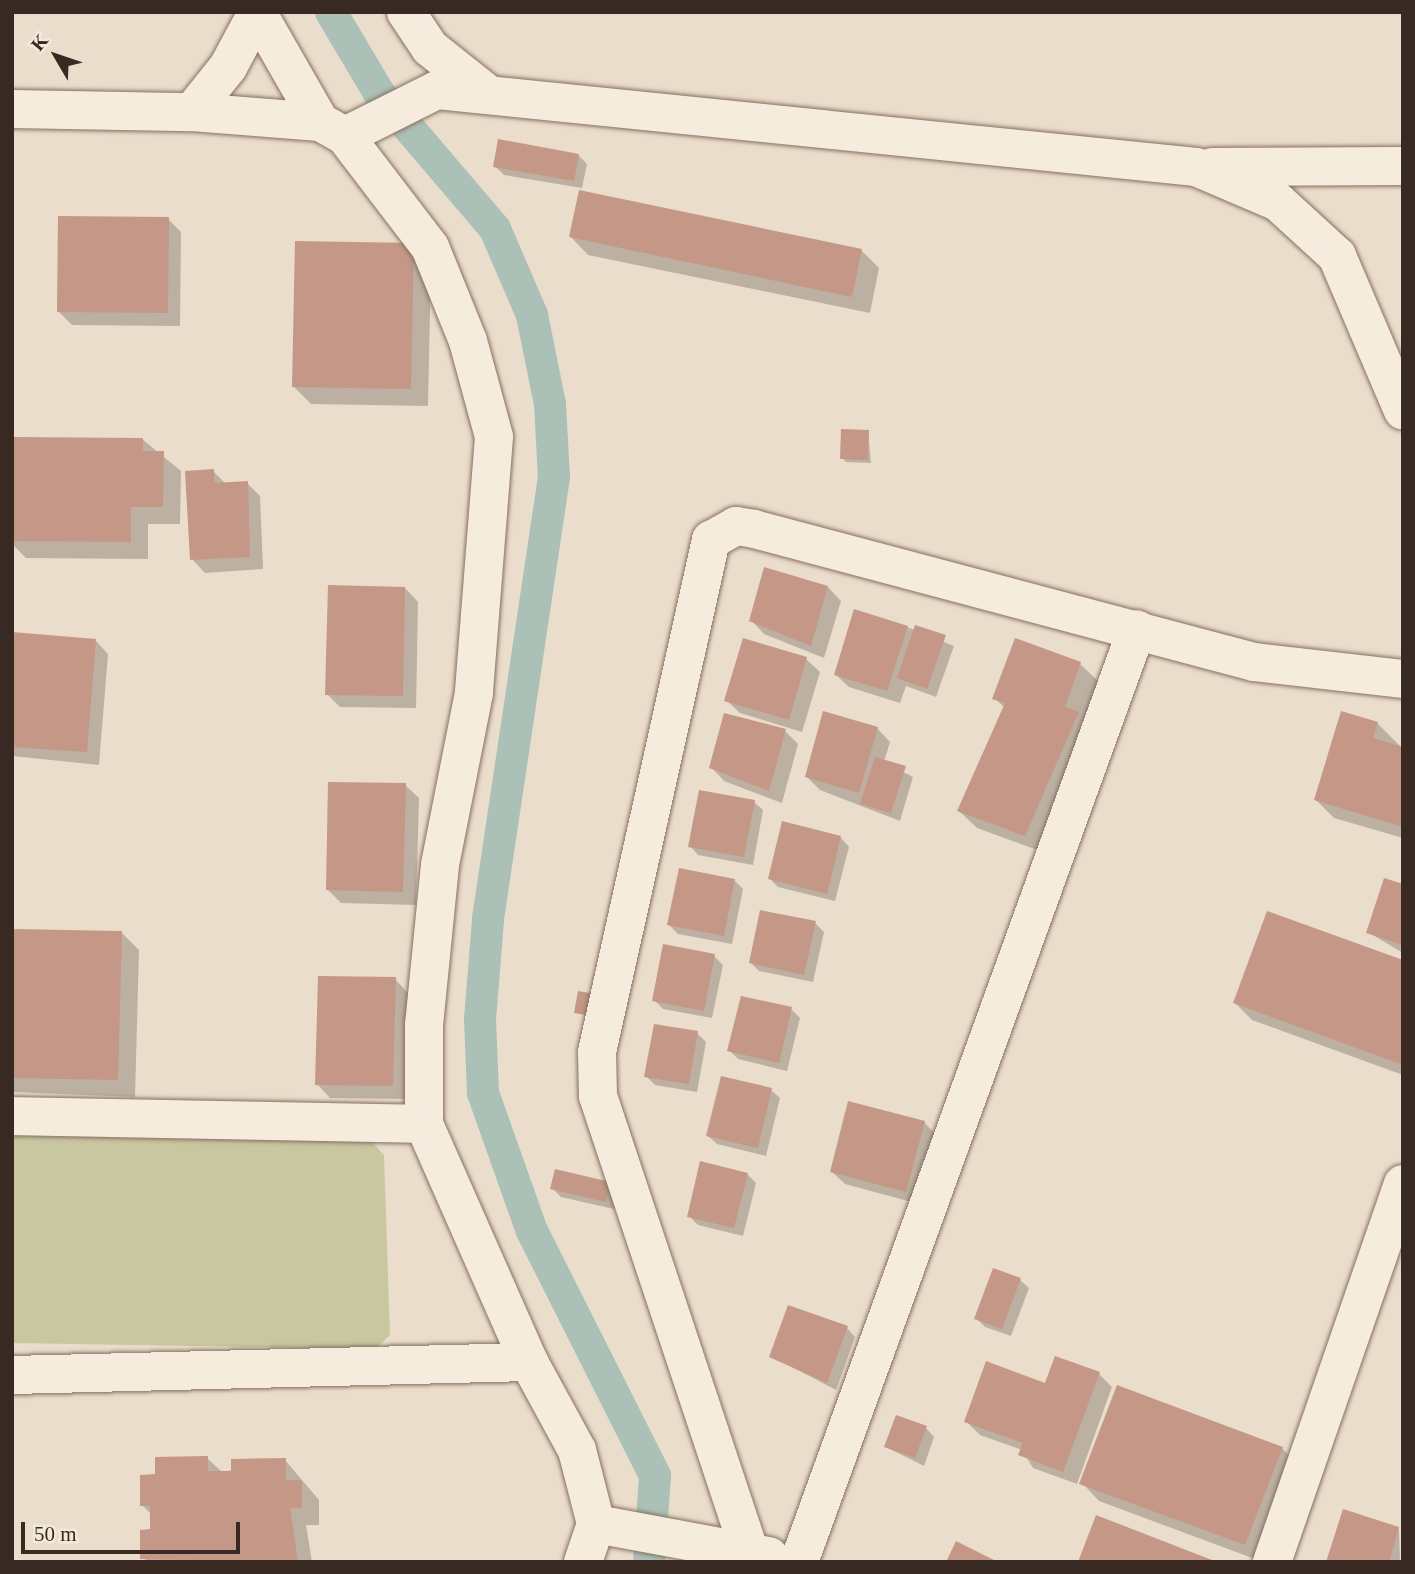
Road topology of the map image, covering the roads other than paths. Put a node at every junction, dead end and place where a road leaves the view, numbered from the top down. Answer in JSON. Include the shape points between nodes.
{"nodes":[{"id":1,"x":406,"y":12,"type":"edge"},
{"id":2,"x":257,"y":13,"type":"edge"},
{"id":3,"x":488,"y":94,"type":"junction"},
{"id":4,"x":12,"y":109,"type":"edge"},
{"id":5,"x":192,"y":112,"type":"junction"},
{"id":6,"x":333,"y":129,"type":"junction"},
{"id":7,"x":1403,"y":166,"type":"edge"},
{"id":8,"x":1196,"y":167,"type":"junction"},
{"id":9,"x":1403,"y":411,"type":"edge"},
{"id":10,"x":1137,"y":629,"type":"junction"},
{"id":11,"x":1403,"y":679,"type":"edge"},
{"id":12,"x":12,"y":1116,"type":"edge"},
{"id":13,"x":424,"y":1124,"type":"junction"},
{"id":14,"x":1403,"y":1184,"type":"edge"},
{"id":15,"x":1395,"y":1235,"type":"edge"},
{"id":16,"x":529,"y":1362,"type":"junction"},
{"id":17,"x":12,"y":1375,"type":"edge"},
{"id":18,"x":609,"y":1527,"type":"junction"},
{"id":19,"x":748,"y":1547,"type":"junction"},
{"id":20,"x":583,"y":1562,"type":"edge"},
{"id":21,"x":784,"y":1562,"type":"edge"},
{"id":22,"x":799,"y":1562,"type":"edge"},
{"id":23,"x":1272,"y":1562,"type":"edge"}],
"edges":[{"from":1,"to":3,"type":"street","via":[[430,48]]},
{"from":2,"to":5,"type":"street","via":[[228,67]]},
{"from":2,"to":6,"type":"street"},
{"from":3,"to":6,"type":"street","via":[[437,90]]},
{"from":3,"to":8,"type":"street"},
{"from":4,"to":5,"type":"street"},
{"from":5,"to":6,"type":"street"},
{"from":6,"to":13,"type":"street","via":[[430,247],[468,341],[494,437],[474,693],[440,865],[424,1024]]},
{"from":7,"to":8,"type":"street"},
{"from":8,"to":9,"type":"street","via":[[1279,202],[1337,256]]},
{"from":10,"to":11,"type":"street","via":[[1254,662]]},
{"from":10,"to":19,"type":"street","via":[[754,529],[723,530],[704,555],[597,1052],[598,1096]]},
{"from":10,"to":22,"type":"street"},
{"from":12,"to":13,"type":"street"},
{"from":13,"to":16,"type":"street"},
{"from":14,"to":15,"type":"street"},
{"from":15,"to":23,"type":"street"},
{"from":16,"to":17,"type":"street"},
{"from":16,"to":18,"type":"street","via":[[577,1450]]},
{"from":18,"to":19,"type":"street"},
{"from":18,"to":20,"type":"street"},
{"from":19,"to":21,"type":"street"}]}
